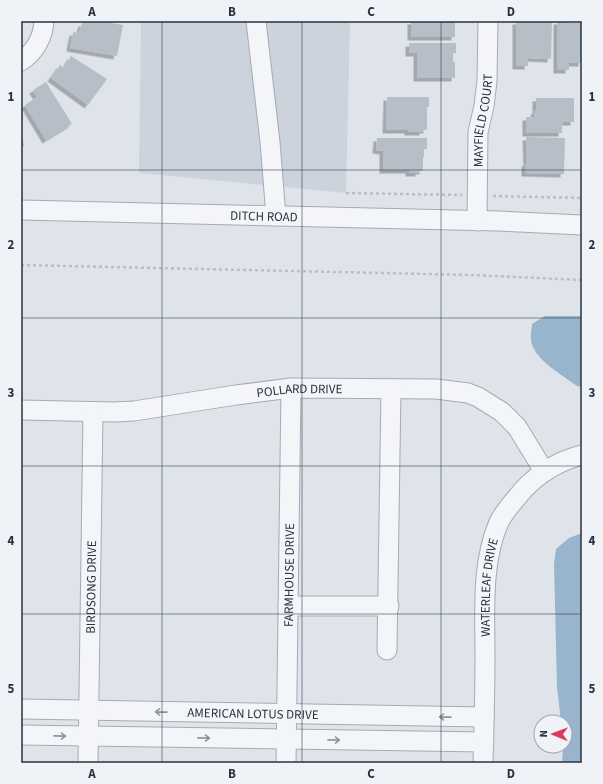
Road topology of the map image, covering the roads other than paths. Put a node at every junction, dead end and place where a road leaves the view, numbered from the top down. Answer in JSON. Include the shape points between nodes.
{"nodes":[{"id":1,"x":44,"y":21,"type":"edge"},
{"id":2,"x":256,"y":21,"type":"edge"},
{"id":3,"x":488,"y":21,"type":"edge"},
{"id":4,"x":21,"y":61,"type":"edge"},
{"id":5,"x":21,"y":210,"type":"edge"},
{"id":6,"x":276,"y":216,"type":"junction"},
{"id":7,"x":477,"y":221,"type":"junction"},
{"id":8,"x":506,"y":222,"type":"junction"},
{"id":9,"x":582,"y":225,"type":"edge"},
{"id":10,"x":582,"y":236,"type":"edge"},
{"id":11,"x":291,"y":388,"type":"junction"},
{"id":12,"x":391,"y":388,"type":"junction"},
{"id":13,"x":21,"y":410,"type":"edge"},
{"id":14,"x":93,"y":412,"type":"junction"},
{"id":15,"x":582,"y":455,"type":"edge"},
{"id":16,"x":544,"y":471,"type":"junction"},
{"id":17,"x":288,"y":606,"type":"junction"},
{"id":18,"x":388,"y":606,"type":"junction"},
{"id":19,"x":388,"y":650,"type":"dead end"},
{"id":20,"x":21,"y":709,"type":"edge"},
{"id":21,"x":89,"y":710,"type":"junction"},
{"id":22,"x":288,"y":714,"type":"junction"},
{"id":23,"x":484,"y":717,"type":"junction"},
{"id":24,"x":21,"y":735,"type":"edge"},
{"id":25,"x":89,"y":736,"type":"junction"},
{"id":26,"x":287,"y":739,"type":"junction"},
{"id":27,"x":484,"y":742,"type":"junction"},
{"id":28,"x":88,"y":763,"type":"edge"},
{"id":29,"x":286,"y":763,"type":"edge"},
{"id":30,"x":483,"y":763,"type":"edge"}],
"edges":[{"from":1,"to":4,"type":"street","via":[[44,29],[36,46],[28,57]]},
{"from":2,"to":6,"type":"street"},
{"from":3,"to":7,"type":"street","name":"MAYFIELD COURT","via":[[487,81],[478,132]]},
{"from":5,"to":6,"type":"street","name":"DITCH ROAD"},
{"from":6,"to":7,"type":"street","name":"DITCH ROAD"},
{"from":7,"to":8,"type":"street","name":"DITCH ROAD"},
{"from":8,"to":9,"type":"street","name":"DITCH ROAD"},
{"from":8,"to":10,"type":"street","name":"DITCH ROAD"},
{"from":11,"to":12,"type":"street","name":"POLLARD DRIVE"},
{"from":11,"to":14,"type":"street","name":"POLLARD DRIVE","via":[[134,411]]},
{"from":11,"to":17,"type":"street","name":"FARMHOUSE DRIVE"},
{"from":12,"to":16,"type":"street","name":"POLLARD DRIVE","via":[[453,390],[478,397],[514,423]]},
{"from":12,"to":18,"type":"street"},
{"from":13,"to":14,"type":"street","name":"POLLARD DRIVE"},
{"from":14,"to":21,"type":"street","name":"BIRDSONG DRIVE"},
{"from":15,"to":16,"type":"street","name":"WATERLEAF DRIVE"},
{"from":16,"to":23,"type":"street","name":"WATERLEAF DRIVE","via":[[515,500],[500,520],[491,543],[485,600]]},
{"from":17,"to":18,"type":"street"},
{"from":17,"to":22,"type":"street","name":"FARMHOUSE DRIVE"},
{"from":18,"to":19,"type":"street"},
{"from":20,"to":21,"type":"street","name":"AMERICAN LOTUS DRIVE"},
{"from":22,"to":21,"type":"street","name":"AMERICAN LOTUS DRIVE","one_way":true},
{"from":21,"to":25,"type":"street","name":"BIRDSONG DRIVE"},
{"from":23,"to":22,"type":"street","name":"AMERICAN LOTUS DRIVE","one_way":true},
{"from":22,"to":26,"type":"street","name":"FARMHOUSE DRIVE"},
{"from":23,"to":27,"type":"street","name":"WATERLEAF DRIVE"},
{"from":24,"to":25,"type":"street","name":"AMERICAN LOTUS DRIVE","one_way":true},
{"from":25,"to":26,"type":"street","name":"AMERICAN LOTUS DRIVE","one_way":true},
{"from":25,"to":28,"type":"street","name":"BIRDSONG DRIVE"},
{"from":26,"to":27,"type":"street","name":"AMERICAN LOTUS DRIVE","one_way":true},
{"from":26,"to":29,"type":"street","name":"FARMHOUSE DRIVE"},
{"from":27,"to":30,"type":"street","name":"WATERLEAF DRIVE"}]}
